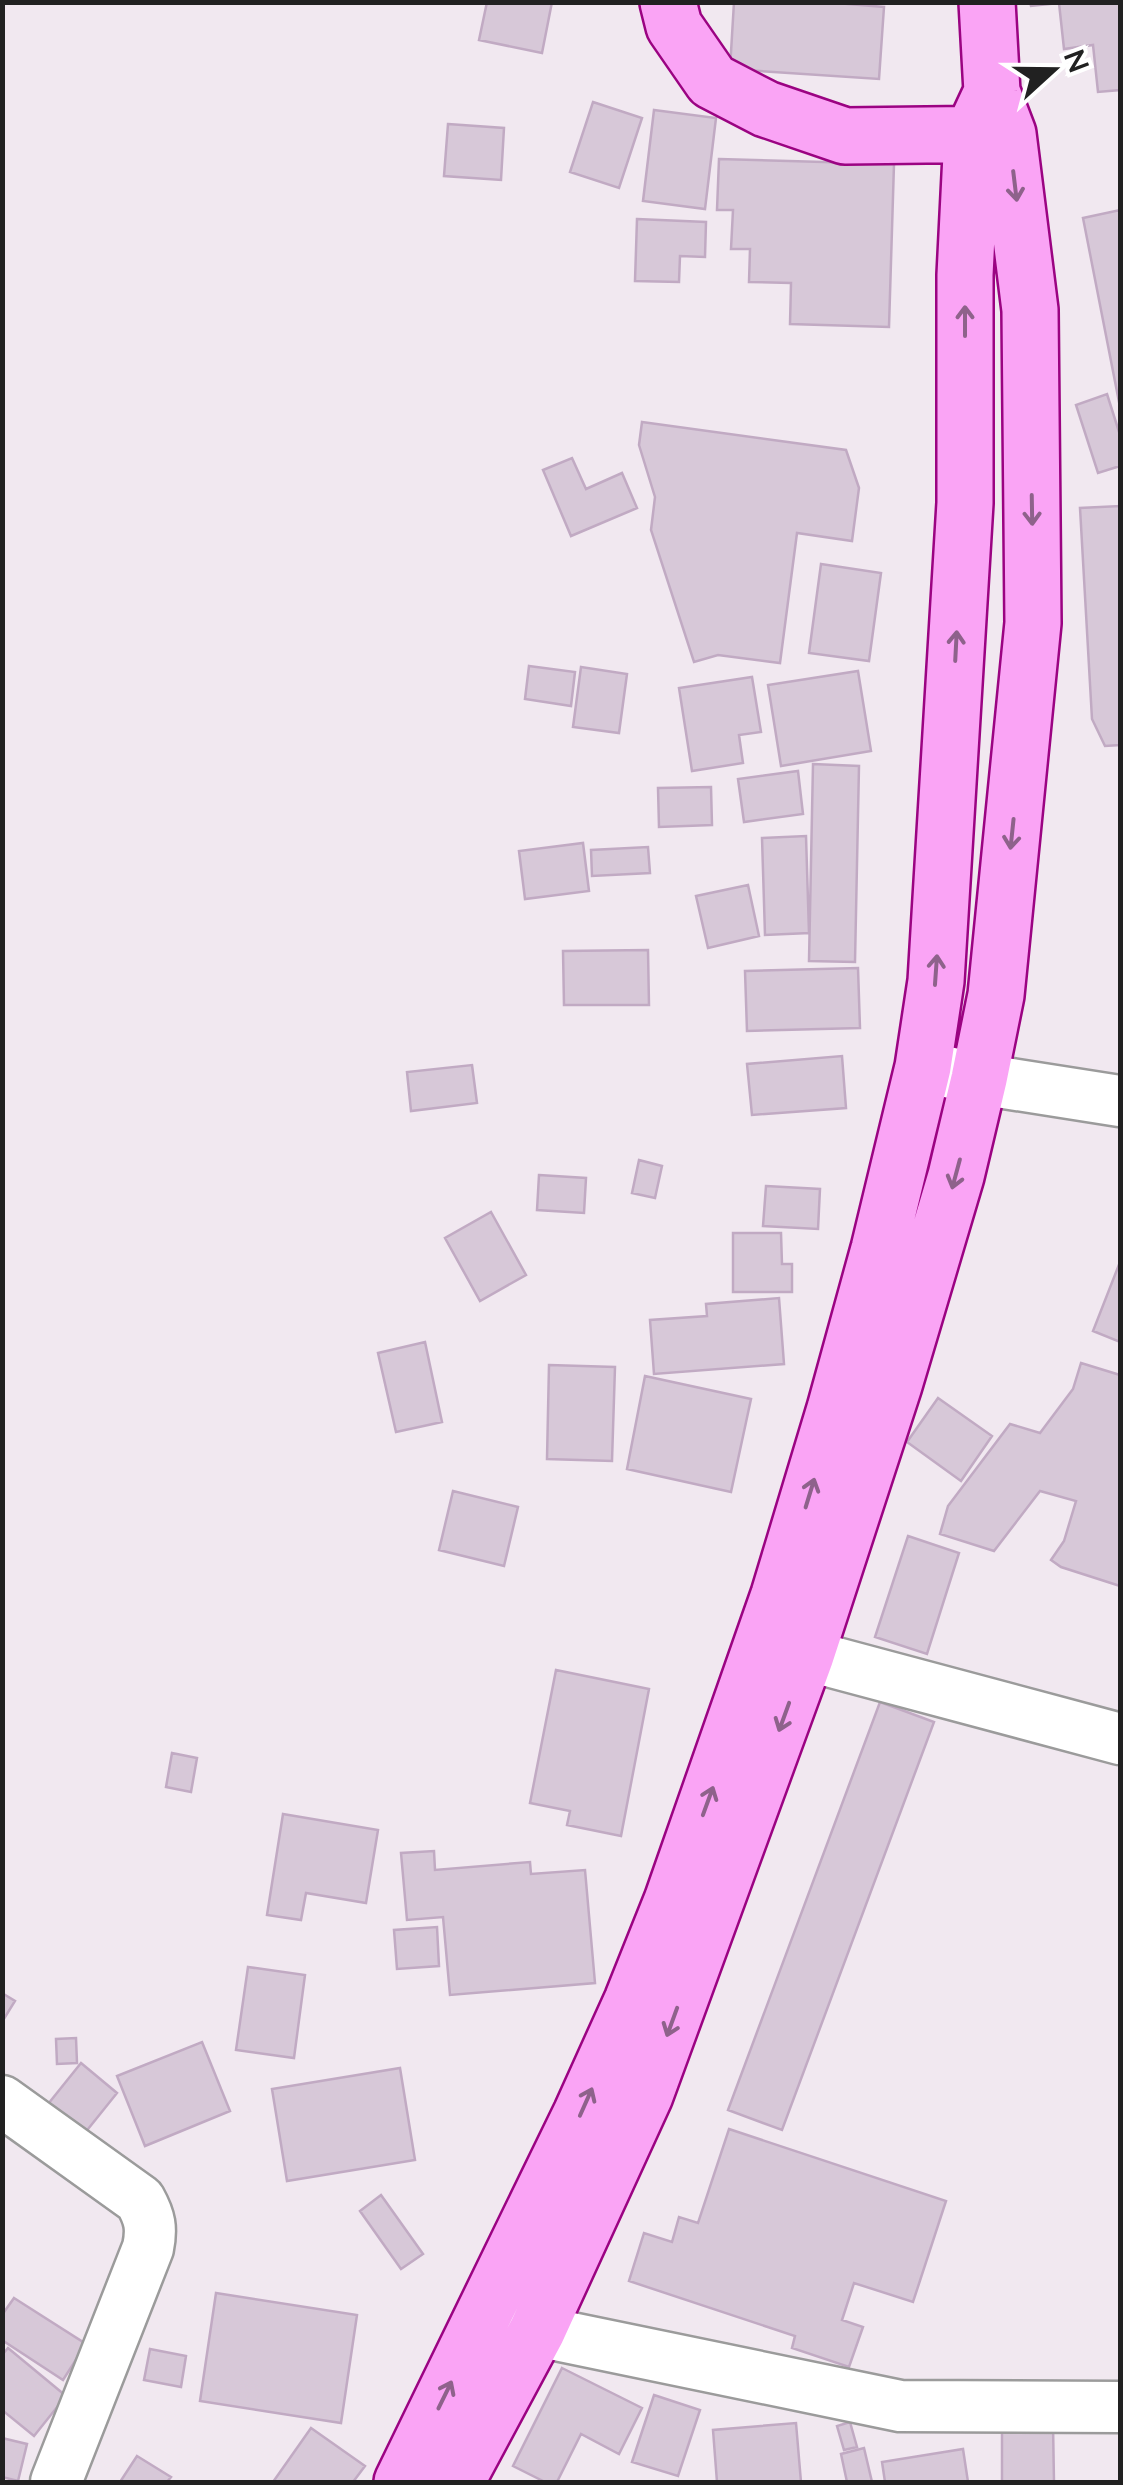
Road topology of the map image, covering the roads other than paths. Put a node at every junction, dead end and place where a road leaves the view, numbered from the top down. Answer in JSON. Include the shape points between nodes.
{"nodes":[{"id":1,"x":668,"y":2,"type":"edge"},
{"id":2,"x":987,"y":2,"type":"edge"},
{"id":3,"x":991,"y":120,"type":"junction"},
{"id":4,"x":923,"y":1067,"type":"junction"},
{"id":5,"x":979,"y":1079,"type":"junction"},
{"id":6,"x":1120,"y":1102,"type":"edge"},
{"id":7,"x":806,"y":1655,"type":"junction"},
{"id":8,"x":1120,"y":1739,"type":"edge"},
{"id":9,"x":2,"y":2101,"type":"edge"},
{"id":10,"x":488,"y":2309,"type":"junction"},
{"id":11,"x":537,"y":2331,"type":"junction"},
{"id":12,"x":1120,"y":2407,"type":"edge"},
{"id":13,"x":56,"y":2482,"type":"edge"},
{"id":14,"x":402,"y":2482,"type":"edge"},
{"id":15,"x":456,"y":2482,"type":"edge"}],
"edges":[{"from":1,"to":3,"type":"main road","via":[[674,26],[712,81],[766,109],[846,136]]},
{"from":2,"to":3,"type":"main road"},
{"from":4,"to":3,"type":"main road","one_way":true,"via":[[936,982],[965,503],[965,275]]},
{"from":3,"to":5,"type":"main road","one_way":true,"via":[[1030,310],[1033,623],[996,995]]},
{"from":4,"to":5,"type":"street"},
{"from":10,"to":4,"type":"main road","one_way":true,"via":[[632,2001],[727,1747],[835,1409]]},
{"from":5,"to":6,"type":"street"},
{"from":5,"to":7,"type":"main road","one_way":true,"via":[[894,1385]]},
{"from":7,"to":8,"type":"street"},
{"from":7,"to":11,"type":"main road","one_way":true,"via":[[645,2094]]},
{"from":9,"to":13,"type":"street","via":[[140,2200],[152,2230]]},
{"from":10,"to":11,"type":"street"},
{"from":14,"to":10,"type":"main road","one_way":true},
{"from":11,"to":12,"type":"street","via":[[900,2406]]},
{"from":11,"to":15,"type":"main road"}]}
